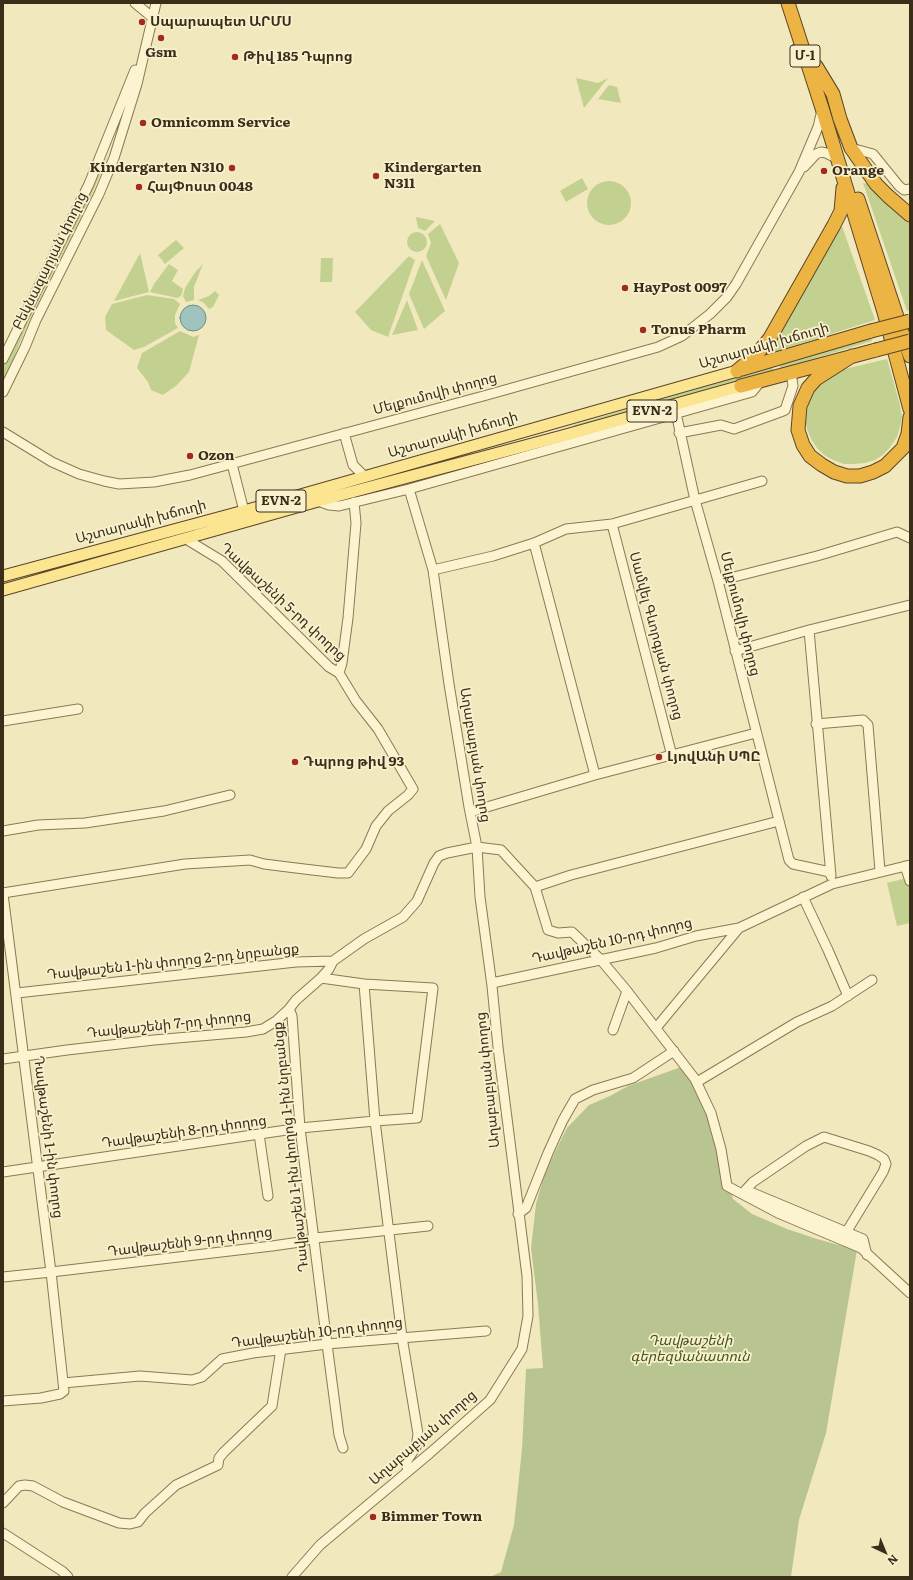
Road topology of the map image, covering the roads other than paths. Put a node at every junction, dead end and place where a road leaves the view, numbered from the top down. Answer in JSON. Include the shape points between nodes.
{"nodes":[{"id":1,"x":134,"y":3,"type":"edge"},
{"id":2,"x":154,"y":3,"type":"edge"},
{"id":3,"x":788,"y":3,"type":"edge"},
{"id":4,"x":796,"y":3,"type":"edge"},
{"id":5,"x":151,"y":17,"type":"junction"},
{"id":6,"x":816,"y":66,"type":"junction"},
{"id":7,"x":822,"y":108,"type":"junction"},
{"id":8,"x":851,"y":148,"type":"junction"},
{"id":9,"x":838,"y":159,"type":"junction"},
{"id":10,"x":799,"y":172,"type":"junction"},
{"id":11,"x":844,"y":182,"type":"junction"},
{"id":12,"x":910,"y":189,"type":"edge"},
{"id":13,"x":910,"y":214,"type":"edge"},
{"id":14,"x":910,"y":320,"type":"edge"},
{"id":15,"x":910,"y":341,"type":"edge"},
{"id":16,"x":852,"y":356,"type":"junction"},
{"id":17,"x":910,"y":356,"type":"edge"},
{"id":18,"x":3,"y":359,"type":"edge"},
{"id":19,"x":737,"y":371,"type":"junction"},
{"id":20,"x":791,"y":372,"type":"junction"},
{"id":21,"x":763,"y":379,"type":"junction"},
{"id":22,"x":741,"y":386,"type":"joint"},
{"id":23,"x":3,"y":392,"type":"edge"},
{"id":24,"x":910,"y":409,"type":"edge"},
{"id":25,"x":676,"y":413,"type":"junction"},
{"id":26,"x":910,"y":417,"type":"edge"},
{"id":27,"x":559,"y":422,"type":"junction"},
{"id":28,"x":3,"y":432,"type":"edge"},
{"id":29,"x":344,"y":433,"type":"junction"},
{"id":30,"x":679,"y":433,"type":"junction"},
{"id":31,"x":562,"y":436,"type":"junction"},
{"id":32,"x":232,"y":464,"type":"junction"},
{"id":33,"x":365,"y":477,"type":"junction"},
{"id":34,"x":762,"y":481,"type":"dead end"},
{"id":35,"x":409,"y":489,"type":"junction"},
{"id":36,"x":695,"y":500,"type":"junction"},
{"id":37,"x":318,"y":501,"type":"junction"},
{"id":38,"x":354,"y":502,"type":"junction"},
{"id":39,"x":244,"y":511,"type":"junction"},
{"id":40,"x":612,"y":524,"type":"junction"},
{"id":41,"x":910,"y":538,"type":"edge"},
{"id":42,"x":186,"y":539,"type":"junction"},
{"id":43,"x":534,"y":542,"type":"junction"},
{"id":44,"x":434,"y":570,"type":"junction"},
{"id":45,"x":3,"y":576,"type":"edge"},
{"id":46,"x":718,"y":581,"type":"junction"},
{"id":47,"x":3,"y":590,"type":"edge"},
{"id":48,"x":910,"y":605,"type":"edge"},
{"id":49,"x":809,"y":630,"type":"junction"},
{"id":50,"x":735,"y":651,"type":"junction"},
{"id":51,"x":339,"y":673,"type":"junction"},
{"id":52,"x":78,"y":709,"type":"dead end"},
{"id":53,"x":3,"y":721,"type":"edge"},
{"id":54,"x":816,"y":724,"type":"junction"},
{"id":55,"x":756,"y":733,"type":"junction"},
{"id":56,"x":672,"y":756,"type":"junction"},
{"id":57,"x":595,"y":775,"type":"junction"},
{"id":58,"x":230,"y":795,"type":"dead end"},
{"id":59,"x":470,"y":812,"type":"junction"},
{"id":60,"x":779,"y":820,"type":"junction"},
{"id":61,"x":3,"y":831,"type":"edge"},
{"id":62,"x":477,"y":847,"type":"junction"},
{"id":63,"x":908,"y":865,"type":"edge"},
{"id":64,"x":880,"y":871,"type":"junction"},
{"id":65,"x":830,"y":872,"type":"junction"},
{"id":66,"x":910,"y":881,"type":"edge"},
{"id":67,"x":832,"y":884,"type":"junction"},
{"id":68,"x":535,"y":887,"type":"junction"},
{"id":69,"x":3,"y":894,"type":"edge"},
{"id":70,"x":803,"y":897,"type":"junction"},
{"id":71,"x":739,"y":928,"type":"junction"},
{"id":72,"x":6,"y":945,"type":"edge"},
{"id":73,"x":601,"y":960,"type":"junction"},
{"id":74,"x":333,"y":961,"type":"junction"},
{"id":75,"x":321,"y":978,"type":"junction"},
{"id":76,"x":872,"y":980,"type":"dead end"},
{"id":77,"x":492,"y":983,"type":"junction"},
{"id":78,"x":364,"y":984,"type":"junction"},
{"id":79,"x":627,"y":991,"type":"junction"},
{"id":80,"x":16,"y":993,"type":"junction"},
{"id":81,"x":848,"y":996,"type":"junction"},
{"id":82,"x":289,"y":1009,"type":"junction"},
{"id":83,"x":656,"y":1028,"type":"junction"},
{"id":84,"x":613,"y":1030,"type":"dead end"},
{"id":85,"x":674,"y":1051,"type":"junction"},
{"id":86,"x":24,"y":1057,"type":"junction"},
{"id":87,"x":3,"y":1059,"type":"edge"},
{"id":88,"x":697,"y":1082,"type":"junction"},
{"id":89,"x":375,"y":1121,"type":"junction"},
{"id":90,"x":300,"y":1128,"type":"junction"},
{"id":91,"x":259,"y":1134,"type":"junction"},
{"id":92,"x":38,"y":1168,"type":"junction"},
{"id":93,"x":3,"y":1172,"type":"edge"},
{"id":94,"x":744,"y":1192,"type":"junction"},
{"id":95,"x":268,"y":1196,"type":"dead end"},
{"id":96,"x":518,"y":1214,"type":"junction"},
{"id":97,"x":428,"y":1226,"type":"dead end"},
{"id":98,"x":389,"y":1229,"type":"junction"},
{"id":99,"x":847,"y":1231,"type":"junction"},
{"id":100,"x":315,"y":1238,"type":"junction"},
{"id":101,"x":867,"y":1255,"type":"junction"},
{"id":102,"x":51,"y":1272,"type":"junction"},
{"id":103,"x":3,"y":1277,"type":"edge"},
{"id":104,"x":910,"y":1293,"type":"edge"},
{"id":105,"x":486,"y":1330,"type":"dead end"},
{"id":106,"x":402,"y":1336,"type":"junction"},
{"id":107,"x":326,"y":1344,"type":"junction"},
{"id":108,"x":281,"y":1349,"type":"junction"},
{"id":109,"x":63,"y":1383,"type":"junction"},
{"id":110,"x":3,"y":1401,"type":"edge"},
{"id":111,"x":343,"y":1448,"type":"dead end"},
{"id":112,"x":408,"y":1471,"type":"junction"},
{"id":113,"x":3,"y":1503,"type":"edge"},
{"id":114,"x":3,"y":1533,"type":"edge"},
{"id":115,"x":68,"y":1577,"type":"edge"},
{"id":116,"x":292,"y":1577,"type":"edge"}],
"edges":[{"from":1,"to":5,"type":"street"},
{"from":2,"to":5,"type":"street","name":"Բեկնազարյան փողոց"},
{"from":3,"to":7,"type":"highway","number":"Մ-1"},
{"from":4,"to":6,"type":"highway","number":"Մ-1"},
{"from":5,"to":18,"type":"street","name":"Բեկնազարյան փողոց","via":[[131,81],[89,184]]},
{"from":5,"to":23,"type":"street","name":"Բեկնազարյան փողոց","via":[[137,84],[114,158]]},
{"from":6,"to":8,"type":"highway","via":[[833,94]]},
{"from":6,"to":17,"type":"highway"},
{"from":7,"to":9,"type":"highway","number":"Մ-1"},
{"from":7,"to":10,"type":"street","name":"Մելքումովի փողոց","via":[[816,133]]},
{"from":8,"to":12,"type":"street","via":[[873,154],[899,186],[904,190]]},
{"from":8,"to":13,"type":"highway","via":[[876,184]]},
{"from":9,"to":10,"type":"street","name":"Մելքումովի փողոց","via":[[821,152]]},
{"from":9,"to":11,"type":"highway","number":"Մ-1"},
{"from":10,"to":29,"type":"street","name":"Մելքումովի փողոց","via":[[727,297],[682,336],[649,350]]},
{"from":11,"to":19,"type":"highway","via":[[841,211],[834,225],[770,338],[757,354]]},
{"from":11,"to":24,"type":"highway","via":[[884,312]]},
{"from":14,"to":19,"type":"highway","name":"Աշտարակի խճուղի","number":"EVN-2","bridge":true},
{"from":15,"to":16,"type":"highway","name":"Աշտարակի խճուղի","bridge":true},
{"from":16,"to":20,"type":"highway","name":"Աշտարակի խճուղի","number":"EVN-2"},
{"from":16,"to":26,"type":"highway","via":[[816,379],[808,388],[800,406],[798,430],[810,456],[822,466],[840,474],[860,476],[873,472],[885,466],[903,448]]},
{"from":19,"to":27,"type":"main road","name":"Աշտարակի խճուղի","number":"EVN-2"},
{"from":20,"to":21,"type":"highway","name":"Աշտարակի խճուղի","number":"EVN-2"},
{"from":20,"to":30,"type":"street","via":[[793,386],[783,411],[731,430],[721,425]]},
{"from":21,"to":22,"type":"highway","name":"Աշտարակի խճուղի","number":"EVN-2"},
{"from":21,"to":25,"type":"street","via":[[752,392]]},
{"from":22,"to":31,"type":"main road","name":"Աշտարակի խճուղի","number":"EVN-2"},
{"from":25,"to":30,"type":"street","name":"Մելքումովի փողոց"},
{"from":25,"to":35,"type":"street"},
{"from":27,"to":31,"type":"main road"},
{"from":27,"to":33,"type":"main road","name":"Աշտարակի խճուղի","number":"EVN-2"},
{"from":28,"to":32,"type":"street","name":"Մելքումովի փողոց","via":[[52,462],[79,474],[119,484],[154,482]]},
{"from":29,"to":32,"type":"street","name":"Մելքումովի փողոց"},
{"from":29,"to":33,"type":"street","via":[[353,465]]},
{"from":30,"to":36,"type":"street","name":"Մելքումովի փողոց"},
{"from":31,"to":37,"type":"main road","name":"Աշտարակի խճուղի","number":"EVN-2"},
{"from":32,"to":39,"type":"street"},
{"from":33,"to":39,"type":"main road","name":"Աշտարակի խճուղի","number":"EVN-2"},
{"from":34,"to":36,"type":"street"},
{"from":35,"to":38,"type":"street"},
{"from":35,"to":44,"type":"street","name":"Աղաբաբյան փողոց"},
{"from":36,"to":40,"type":"street"},
{"from":36,"to":46,"type":"street","name":"Մելքումովի փողոց"},
{"from":37,"to":38,"type":"street","via":[[334,506]]},
{"from":37,"to":42,"type":"main road","name":"Աշտարակի խճուղի","number":"EVN-2"},
{"from":38,"to":51,"type":"street","via":[[356,523],[349,610]]},
{"from":39,"to":45,"type":"main road","name":"Աշտարակի խճուղի","number":"EVN-2"},
{"from":40,"to":43,"type":"street","via":[[566,529]]},
{"from":40,"to":56,"type":"street","name":"Սամվել Գևորգյան փողոց"},
{"from":41,"to":46,"type":"street","via":[[897,532],[817,556]]},
{"from":42,"to":47,"type":"main road","name":"Աշտարակի խճուղի","number":"EVN-2"},
{"from":42,"to":51,"type":"street","name":"Դավթաշենի 5-րդ փողոց","via":[[222,561],[329,667]]},
{"from":43,"to":44,"type":"street","via":[[493,556]]},
{"from":43,"to":57,"type":"street"},
{"from":44,"to":59,"type":"street","name":"Աղաբաբյան փողոց"},
{"from":46,"to":50,"type":"street","name":"Մելքումովի փողոց"},
{"from":48,"to":49,"type":"street"},
{"from":49,"to":50,"type":"street"},
{"from":49,"to":54,"type":"street"},
{"from":50,"to":55,"type":"street","name":"Մելքումովի փողոց"},
{"from":51,"to":69,"type":"street","via":[[356,701],[378,729],[413,789],[388,811],[376,826],[366,850],[348,872],[277,866],[250,860],[186,864]]},
{"from":52,"to":53,"type":"street"},
{"from":54,"to":64,"type":"street","via":[[863,720],[868,724]]},
{"from":54,"to":65,"type":"street"},
{"from":55,"to":56,"type":"street"},
{"from":55,"to":60,"type":"street","name":"Մելքումովի փողոց"},
{"from":56,"to":57,"type":"street"},
{"from":57,"to":59,"type":"street"},
{"from":58,"to":61,"type":"street","via":[[164,811],[85,823],[38,825]]},
{"from":59,"to":62,"type":"street","name":"Աղաբաբյան փողոց"},
{"from":60,"to":65,"type":"street","name":"Մելքումովի փողոց","via":[[792,864]]},
{"from":60,"to":68,"type":"street","via":[[571,875]]},
{"from":62,"to":68,"type":"street","via":[[501,850]]},
{"from":62,"to":74,"type":"street","name":"Դավթաշենի 7-րդ փողոց","via":[[439,856],[417,900],[403,918],[364,939]]},
{"from":62,"to":77,"type":"street","name":"Աղաբաբյան փողոց","via":[[480,897]]},
{"from":63,"to":64,"type":"street"},
{"from":63,"to":66,"type":"street"},
{"from":64,"to":67,"type":"street"},
{"from":65,"to":67,"type":"street"},
{"from":67,"to":70,"type":"street"},
{"from":68,"to":73,"type":"street","via":[[548,930],[558,933],[572,932]]},
{"from":69,"to":72,"type":"street","name":"Դավթաշենի 1-ին փողոց"},
{"from":70,"to":71,"type":"street"},
{"from":70,"to":81,"type":"street"},
{"from":71,"to":73,"type":"street","name":"Դավթաշեն 10-րդ փողոց"},
{"from":71,"to":83,"type":"street"},
{"from":72,"to":80,"type":"street","name":"Դավթաշենի 1-ին փողոց"},
{"from":73,"to":77,"type":"street","name":"Դավթաշեն 10-րդ փողոց"},
{"from":73,"to":79,"type":"street"},
{"from":74,"to":75,"type":"street","name":"Դավթաշենի 7-րդ փողոց"},
{"from":74,"to":80,"type":"street","name":"Դավթաշեն 1-ին փողոց 2-րդ նրբանցք","via":[[296,962]]},
{"from":75,"to":78,"type":"street"},
{"from":75,"to":82,"type":"street","name":"Դավթաշենի 7-րդ փողոց"},
{"from":76,"to":81,"type":"street"},
{"from":77,"to":96,"type":"street","name":"Աղաբաբյան փողոց"},
{"from":78,"to":89,"type":"street"},
{"from":78,"to":89,"type":"street","name":"Դավթաշենի 8-րդ փողոց","via":[[433,988],[417,1118]]},
{"from":79,"to":83,"type":"street"},
{"from":79,"to":84,"type":"street"},
{"from":80,"to":86,"type":"street","name":"Դավթաշենի 1-ին փողոց"},
{"from":81,"to":88,"type":"street","via":[[797,1022]]},
{"from":82,"to":86,"type":"street","name":"Դավթաշենի 7-րդ փողոց","via":[[263,1029],[117,1044]]},
{"from":82,"to":90,"type":"street","name":"Դավթաշեն 1-ին փողոց 1-ին նրբանցք","via":[[292,1016]]},
{"from":83,"to":85,"type":"street"},
{"from":85,"to":88,"type":"street"},
{"from":85,"to":96,"type":"street","via":[[633,1078],[593,1090],[575,1099],[563,1120],[526,1208]]},
{"from":86,"to":87,"type":"street","name":"Դավթաշենի 7-րդ փողոց"},
{"from":86,"to":92,"type":"street","name":"Դավթաշենի 1-ին փողոց"},
{"from":88,"to":94,"type":"street","via":[[711,1113],[721,1149],[727,1186]]},
{"from":89,"to":90,"type":"street","name":"Դավթաշենի 8-րդ փողոց"},
{"from":89,"to":98,"type":"street"},
{"from":90,"to":91,"type":"street","name":"Դավթաշենի 8-րդ փողոց"},
{"from":90,"to":100,"type":"street","name":"Դավթաշեն 1-ին փողոց 1-ին նրբանցք"},
{"from":91,"to":92,"type":"street","name":"Դավթաշենի 8-րդ փողոց"},
{"from":91,"to":95,"type":"street"},
{"from":92,"to":93,"type":"street","name":"Դավթաշենի 8-րդ փողոց"},
{"from":92,"to":102,"type":"street","name":"Դավթաշենի 1-ին փողոց"},
{"from":94,"to":99,"type":"street"},
{"from":94,"to":99,"type":"street","via":[[763,1175],[824,1137],[869,1151],[884,1159],[886,1164]]},
{"from":94,"to":101,"type":"street","via":[[778,1213],[861,1248]]},
{"from":96,"to":112,"type":"street","name":"Աղաբաբյան փողոց","via":[[527,1276],[528,1316],[522,1349],[490,1400]]},
{"from":97,"to":98,"type":"street","name":"Դավթաշենի 9-րդ փողոց"},
{"from":98,"to":100,"type":"street","name":"Դավթաշենի 9-րդ փողոց"},
{"from":98,"to":106,"type":"street"},
{"from":99,"to":101,"type":"street","via":[[864,1240]]},
{"from":100,"to":102,"type":"street","name":"Դավթաշենի 9-րդ փողոց","via":[[272,1246]]},
{"from":100,"to":107,"type":"street","name":"Դավթաշեն 1-ին փողոց 1-ին նրբանցք"},
{"from":101,"to":104,"type":"street"},
{"from":102,"to":103,"type":"street","name":"Դավթաշենի 9-րդ փողոց"},
{"from":102,"to":109,"type":"street","name":"Դավթաշենի 1-ին փողոց"},
{"from":105,"to":106,"type":"street","name":"Դավթաշենի 10-րդ փողոց"},
{"from":106,"to":107,"type":"street","name":"Դավթաշենի 10-րդ փողոց"},
{"from":106,"to":112,"type":"street","via":[[418,1434],[416,1447],[406,1462]]},
{"from":107,"to":108,"type":"street","name":"Դավթաշենի 10-րդ փողոց"},
{"from":107,"to":111,"type":"street","name":"Դավթաշեն 1-ին փողոց 1-ին նրբանցք"},
{"from":108,"to":109,"type":"street","name":"Դավթաշենի 10-րդ փողոց","via":[[222,1359],[202,1377],[192,1380],[140,1376]]},
{"from":108,"to":113,"type":"street","via":[[272,1406],[224,1452],[219,1458],[218,1465],[176,1485],[138,1522],[119,1523],[63,1502],[33,1486],[19,1486]]},
{"from":109,"to":110,"type":"street","via":[[64,1391],[60,1394]]},
{"from":112,"to":116,"type":"street","name":"Աղաբաբյան փողոց","via":[[320,1545]]},
{"from":114,"to":115,"type":"street","via":[[62,1570]]}]}
